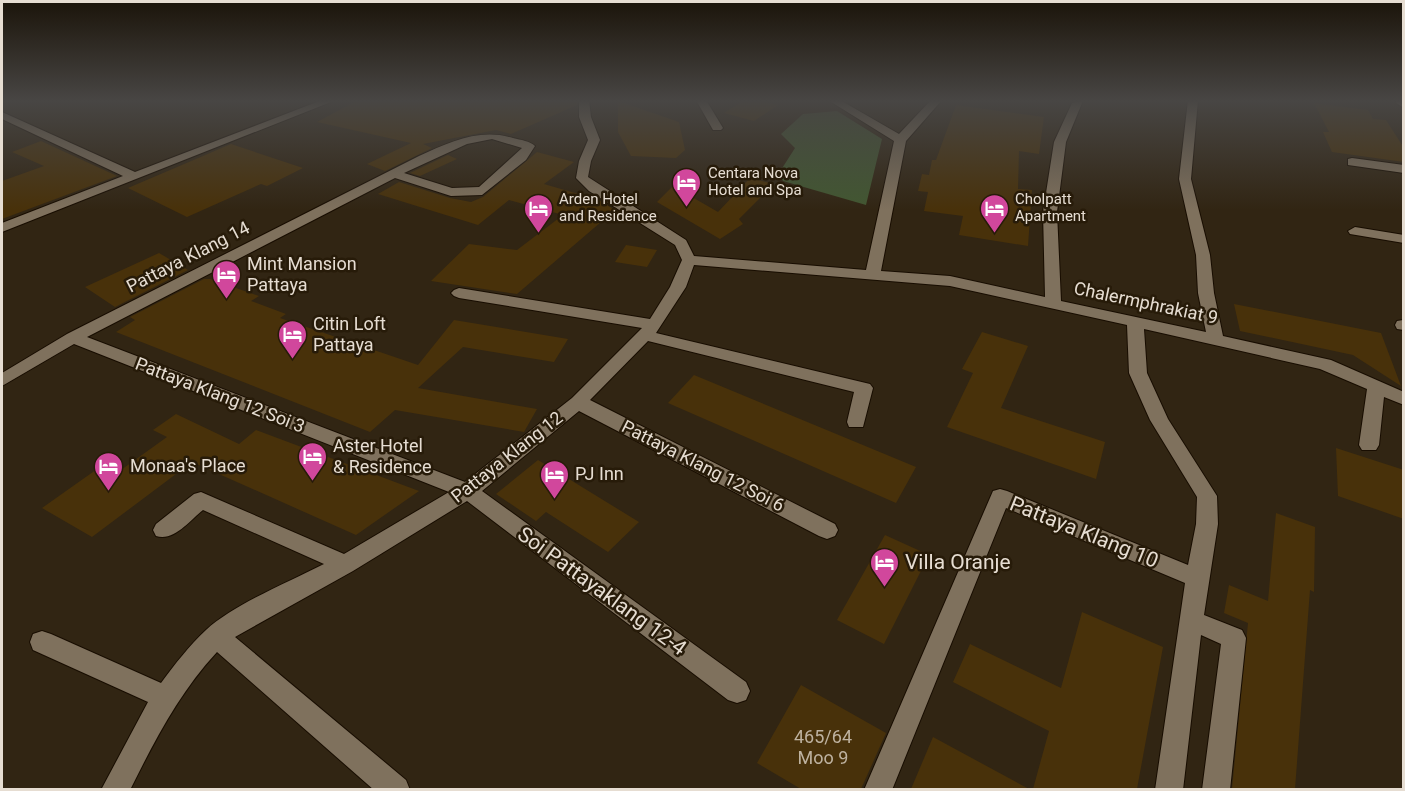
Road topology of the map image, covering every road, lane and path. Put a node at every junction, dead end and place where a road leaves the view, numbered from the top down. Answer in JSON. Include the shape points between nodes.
{"nodes":[{"id":1,"x":49,"y":137,"type":"edge"},
{"id":2,"x":237,"y":137,"type":"edge"},
{"id":3,"x":484,"y":137,"type":"edge"},
{"id":4,"x":494,"y":137,"type":"edge"},
{"id":5,"x":593,"y":137,"type":"edge"},
{"id":6,"x":893,"y":137,"type":"edge"},
{"id":7,"x":904,"y":137,"type":"edge"},
{"id":8,"x":1062,"y":137,"type":"edge"},
{"id":9,"x":1189,"y":137,"type":"edge"},
{"id":10,"x":900,"y":141,"type":"junction"},
{"id":11,"x":1352,"y":162,"type":"dead end"},
{"id":12,"x":1404,"y":169,"type":"edge"},
{"id":13,"x":395,"y":174,"type":"junction"},
{"id":14,"x":135,"y":177,"type":"junction"},
{"id":15,"x":2,"y":228,"type":"edge"},
{"id":16,"x":1355,"y":231,"type":"dead end"},
{"id":17,"x":1404,"y":239,"type":"edge"},
{"id":18,"x":689,"y":260,"type":"junction"},
{"id":19,"x":873,"y":274,"type":"junction"},
{"id":20,"x":459,"y":294,"type":"dead end"},
{"id":21,"x":1053,"y":303,"type":"junction"},
{"id":22,"x":1135,"y":322,"type":"junction"},
{"id":23,"x":649,"y":330,"type":"junction"},
{"id":24,"x":73,"y":338,"type":"junction"},
{"id":25,"x":1215,"y":338,"type":"junction"},
{"id":26,"x":2,"y":380,"type":"edge"},
{"id":27,"x":1376,"y":385,"type":"junction"},
{"id":28,"x":1404,"y":399,"type":"edge"},
{"id":29,"x":578,"y":402,"type":"junction"},
{"id":30,"x":856,"y":422,"type":"dead end"},
{"id":31,"x":1369,"y":445,"type":"dead end"},
{"id":32,"x":468,"y":491,"type":"junction"},
{"id":33,"x":164,"y":530,"type":"dead end"},
{"id":34,"x":827,"y":530,"type":"dead end"},
{"id":35,"x":345,"y":564,"type":"junction"},
{"id":36,"x":1197,"y":578,"type":"junction"},
{"id":37,"x":1193,"y":621,"type":"junction"},
{"id":38,"x":216,"y":636,"type":"junction"},
{"id":39,"x":42,"y":642,"type":"dead end"},
{"id":40,"x":737,"y":691,"type":"dead end"},
{"id":41,"x":167,"y":698,"type":"junction"},
{"id":42,"x":114,"y":789,"type":"edge"},
{"id":43,"x":396,"y":789,"type":"edge"},
{"id":44,"x":878,"y":789,"type":"edge"},
{"id":45,"x":1169,"y":789,"type":"edge"},
{"id":46,"x":1216,"y":789,"type":"edge"}],
"edges":[{"from":1,"to":14,"type":"street"},
{"from":2,"to":14,"type":"street"},
{"from":3,"to":13,"type":"street","name":"Pattaya Klang 14","via":[[467,139]]},
{"from":4,"to":13,"type":"street","name":"Pattaya Klang 14","via":[[529,146],[522,157],[482,191],[451,192]]},
{"from":5,"to":18,"type":"street","via":[[582,178],[681,243]]},
{"from":6,"to":10,"type":"street"},
{"from":7,"to":10,"type":"street"},
{"from":8,"to":21,"type":"street","via":[[1050,212]]},
{"from":9,"to":25,"type":"street","via":[[1185,178],[1203,255]]},
{"from":10,"to":19,"type":"street"},
{"from":11,"to":12,"type":"street"},
{"from":13,"to":24,"type":"street","name":"Pattaya Klang 14"},
{"from":14,"to":15,"type":"street"},
{"from":16,"to":17,"type":"street"},
{"from":18,"to":19,"type":"street","name":"Chalermphrakiat 9"},
{"from":18,"to":23,"type":"street","name":"Pattaya Klang 12","via":[[678,287]]},
{"from":19,"to":21,"type":"street","name":"Chalermphrakiat 9","via":[[950,281]]},
{"from":20,"to":23,"type":"street"},
{"from":21,"to":22,"type":"street","name":"Chalermphrakiat 9"},
{"from":22,"to":25,"type":"street","name":"Chalermphrakiat 9"},
{"from":22,"to":36,"type":"street","via":[[1138,373],[1159,420],[1207,496],[1207,524]]},
{"from":23,"to":29,"type":"street","name":"Pattaya Klang 12"},
{"from":23,"to":30,"type":"street","via":[[864,388]]},
{"from":24,"to":26,"type":"street","name":"Pattaya Klang 14"},
{"from":24,"to":32,"type":"street","name":"Pattaya Klang 12 Soi 3"},
{"from":25,"to":27,"type":"street","name":"Chalermphrakiat 9","via":[[1325,364]]},
{"from":27,"to":28,"type":"street","name":"Chalermphrakiat 9"},
{"from":27,"to":31,"type":"street"},
{"from":29,"to":32,"type":"street","name":"Pattaya Klang 12"},
{"from":29,"to":34,"type":"street","name":"Pattaya Klang 12 Soi 6"},
{"from":32,"to":35,"type":"street","name":"Pattaya Klang 12"},
{"from":32,"to":40,"type":"street","name":"Soi Pattayaklang 12-4"},
{"from":33,"to":35,"type":"street","via":[[201,500]]},
{"from":35,"to":38,"type":"street","name":"Pattaya Klang 12"},
{"from":36,"to":37,"type":"street"},
{"from":36,"to":44,"type":"street","name":"Pattaya Klang 10","via":[[1000,497]]},
{"from":37,"to":45,"type":"street"},
{"from":37,"to":46,"type":"street","via":[[1234,638]]},
{"from":38,"to":41,"type":"street","name":"Pattaya Klang 12","via":[[187,667]]},
{"from":38,"to":43,"type":"street"},
{"from":39,"to":41,"type":"street"},
{"from":41,"to":42,"type":"street","name":"Pattaya Klang 12"}]}
